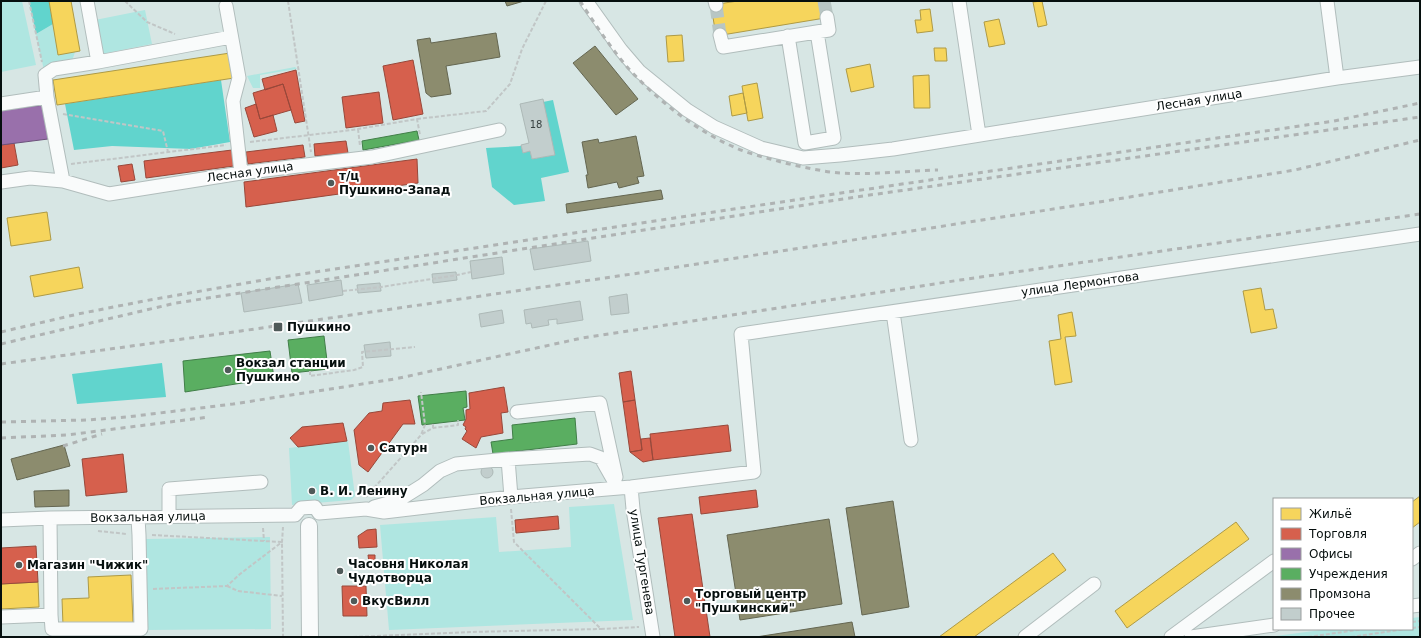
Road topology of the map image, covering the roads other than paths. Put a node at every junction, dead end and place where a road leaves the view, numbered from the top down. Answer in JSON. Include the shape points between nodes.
{"nodes":[{"id":1,"x":88,"y":1,"type":"edge"},
{"id":2,"x":586,"y":1,"type":"edge"},
{"id":3,"x":959,"y":1,"type":"edge"},
{"id":4,"x":1326,"y":1,"type":"edge"},
{"id":5,"x":225,"y":12,"type":"dead end"},
{"id":6,"x":827,"y":17,"type":"tunnel mouth"},
{"id":7,"x":817,"y":32,"type":"junction"},
{"id":8,"x":720,"y":35,"type":"tunnel mouth"},
{"id":9,"x":788,"y":36,"type":"junction"},
{"id":10,"x":231,"y":37,"type":"junction"},
{"id":11,"x":98,"y":62,"type":"junction"},
{"id":12,"x":1420,"y":67,"type":"edge"},
{"id":13,"x":1337,"y":78,"type":"junction"},
{"id":14,"x":47,"y":97,"type":"junction"},
{"id":15,"x":1,"y":104,"type":"edge"},
{"id":16,"x":499,"y":130,"type":"dead end"},
{"id":17,"x":978,"y":135,"type":"junction"},
{"id":18,"x":241,"y":173,"type":"junction"},
{"id":19,"x":63,"y":181,"type":"junction"},
{"id":20,"x":1,"y":182,"type":"edge"},
{"id":21,"x":1420,"y":234,"type":"edge"},
{"id":22,"x":893,"y":312,"type":"junction"},
{"id":23,"x":518,"y":412,"type":"dead end"},
{"id":24,"x":911,"y":440,"type":"dead end"},
{"id":25,"x":508,"y":459,"type":"junction"},
{"id":26,"x":754,"y":472,"type":"joint"},
{"id":27,"x":261,"y":482,"type":"dead end"},
{"id":28,"x":625,"y":488,"type":"junction"},
{"id":29,"x":511,"y":497,"type":"junction"},
{"id":30,"x":366,"y":503,"type":"junction"},
{"id":31,"x":319,"y":513,"type":"junction"},
{"id":32,"x":290,"y":515,"type":"junction"},
{"id":33,"x":169,"y":517,"type":"junction"},
{"id":34,"x":50,"y":518,"type":"junction"},
{"id":35,"x":138,"y":518,"type":"junction"},
{"id":36,"x":1,"y":520,"type":"edge"},
{"id":37,"x":309,"y":526,"type":"junction"},
{"id":38,"x":1273,"y":562,"type":"edge"},
{"id":39,"x":1094,"y":584,"type":"dead end"},
{"id":40,"x":51,"y":614,"type":"junction"},
{"id":41,"x":1,"y":617,"type":"edge"},
{"id":42,"x":1273,"y":625,"type":"edge"},
{"id":43,"x":124,"y":633,"type":"edge"},
{"id":44,"x":310,"y":637,"type":"edge"},
{"id":45,"x":653,"y":637,"type":"edge"},
{"id":46,"x":1025,"y":637,"type":"edge"},
{"id":47,"x":1171,"y":637,"type":"edge"},
{"id":48,"x":1191,"y":637,"type":"edge"}],
"edges":[{"from":1,"to":11,"type":"street"},
{"from":2,"to":17,"type":"street","name":"Лесная улица","via":[[621,50],[639,71],[661,90],[714,127],[761,148],[804,158],[894,149]]},
{"from":3,"to":17,"type":"street"},
{"from":4,"to":13,"type":"street"},
{"from":5,"to":10,"type":"street"},
{"from":6,"to":7,"type":"street","via":[[829,30]]},
{"from":7,"to":9,"type":"street"},
{"from":7,"to":9,"type":"street","via":[[834,138],[805,143]]},
{"from":8,"to":9,"type":"street","via":[[723,47]]},
{"from":10,"to":11,"type":"street"},
{"from":10,"to":18,"type":"street","via":[[239,78],[233,101]]},
{"from":11,"to":14,"type":"street","via":[[54,69],[45,75]]},
{"from":12,"to":13,"type":"street","name":"Лесная улица"},
{"from":13,"to":17,"type":"street","name":"Лесная улица"},
{"from":14,"to":15,"type":"street"},
{"from":14,"to":19,"type":"street"},
{"from":16,"to":18,"type":"street","name":"Лесная улица","via":[[372,157]]},
{"from":18,"to":19,"type":"street","name":"Лесная улица","via":[[109,194]]},
{"from":19,"to":20,"type":"street","name":"Лесная улица","via":[[30,178]]},
{"from":21,"to":22,"type":"street","name":"улица Лермонтова"},
{"from":22,"to":24,"type":"street"},
{"from":22,"to":26,"type":"street","name":"улица Лермонтова","via":[[740,334]]},
{"from":23,"to":28,"type":"street","name":"улица Тургенева","via":[[600,403]]},
{"from":25,"to":28,"type":"street","via":[[590,454],[600,458]]},
{"from":25,"to":29,"type":"street"},
{"from":25,"to":30,"type":"street","via":[[456,464],[440,471],[399,500]]},
{"from":26,"to":28,"type":"street","name":"Вокзальная улица"},
{"from":27,"to":33,"type":"street","via":[[169,488]]},
{"from":28,"to":29,"type":"street","name":"Вокзальная улица"},
{"from":28,"to":45,"type":"street","name":"улица Тургенева","via":[[633,510]]},
{"from":29,"to":30,"type":"street","name":"Вокзальная улица","via":[[384,512]]},
{"from":30,"to":31,"type":"street","name":"Вокзальная улица"},
{"from":31,"to":32,"type":"street","name":"Вокзальная улица","via":[[315,507],[302,508]]},
{"from":31,"to":37,"type":"street","via":[[316,523]]},
{"from":32,"to":33,"type":"street","name":"Вокзальная улица"},
{"from":32,"to":37,"type":"street"},
{"from":33,"to":35,"type":"street","name":"Вокзальная улица"},
{"from":34,"to":35,"type":"street","name":"Вокзальная улица"},
{"from":34,"to":36,"type":"street","name":"Вокзальная улица"},
{"from":34,"to":40,"type":"street"},
{"from":35,"to":43,"type":"street","via":[[141,629]]},
{"from":37,"to":44,"type":"main road"},
{"from":38,"to":47,"type":"street"},
{"from":39,"to":46,"type":"street"},
{"from":40,"to":41,"type":"street"},
{"from":40,"to":43,"type":"street","via":[[52,629]]},
{"from":42,"to":48,"type":"street"}]}
